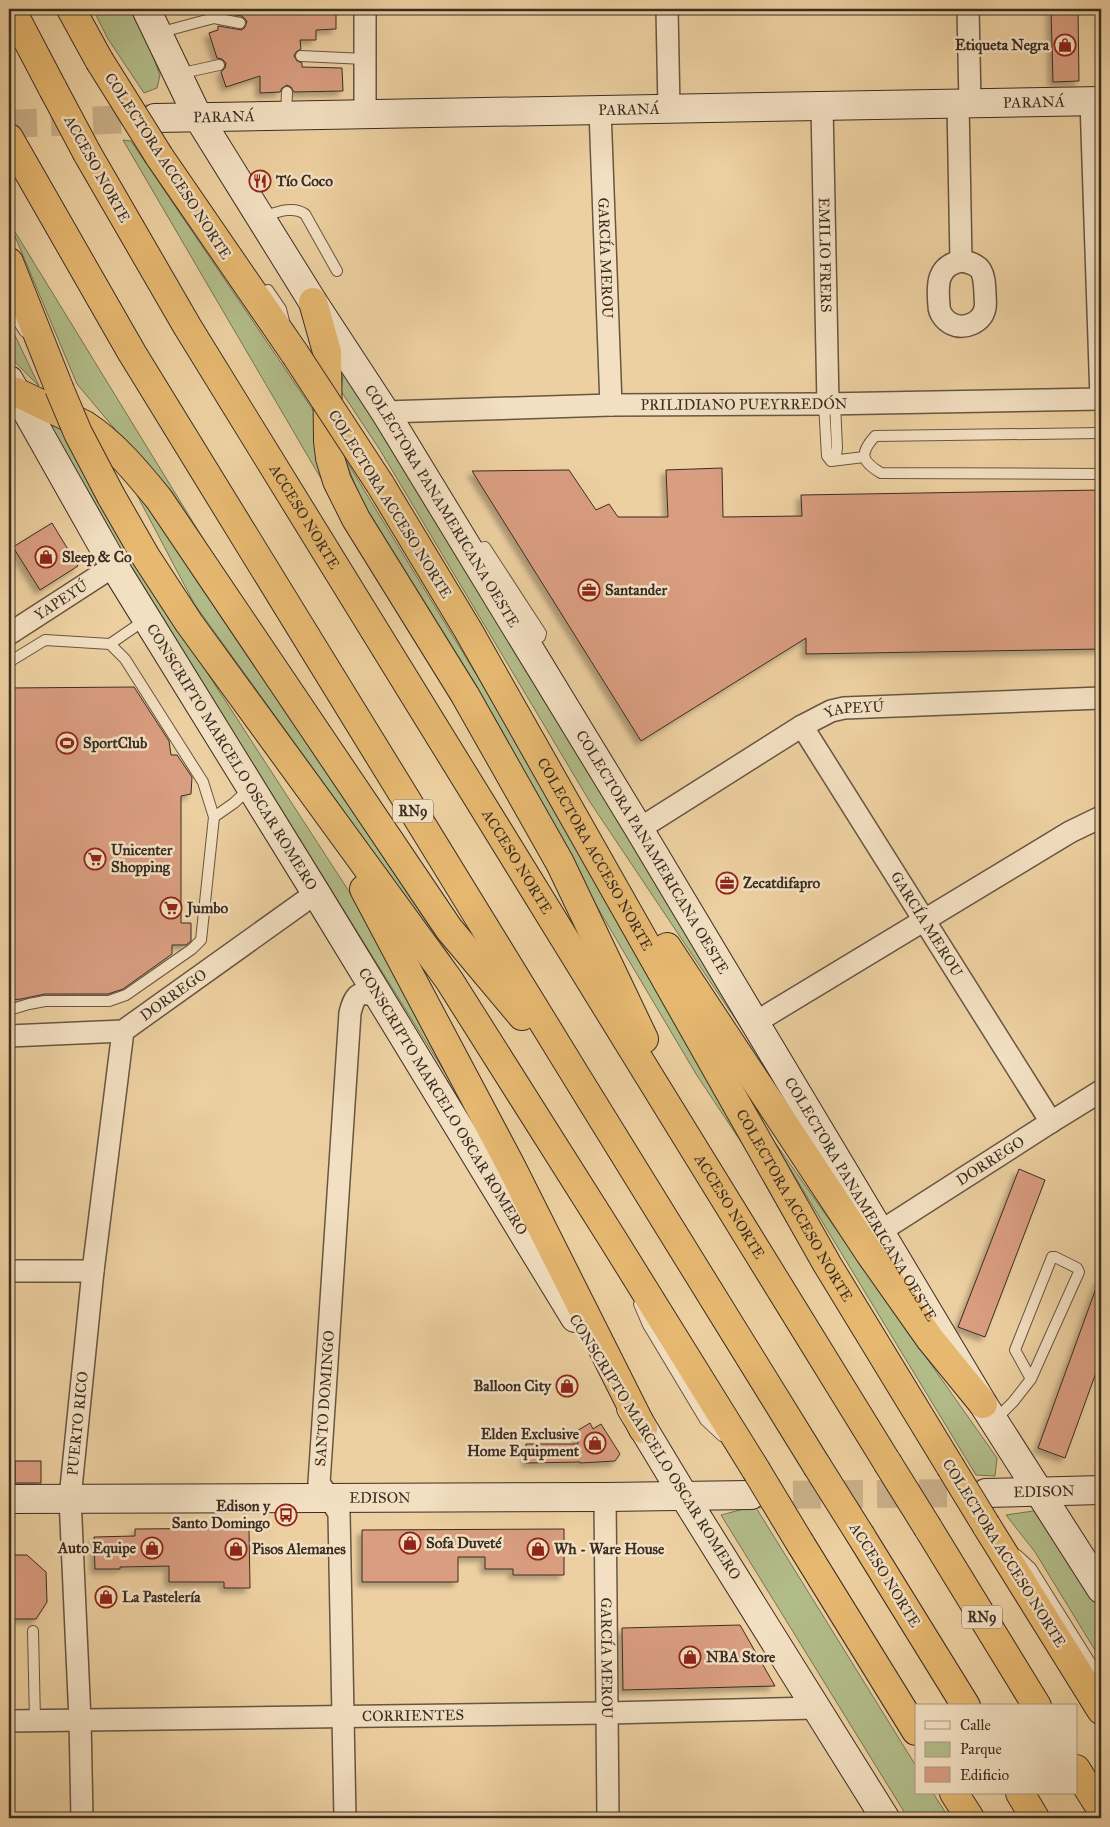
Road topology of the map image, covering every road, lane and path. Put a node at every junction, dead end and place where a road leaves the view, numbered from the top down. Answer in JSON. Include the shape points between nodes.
{"nodes":[{"id":1,"x":12,"y":9,"type":"edge"},
{"id":2,"x":71,"y":9,"type":"edge"},
{"id":3,"x":77,"y":9,"type":"edge"},
{"id":4,"x":146,"y":9,"type":"edge"},
{"id":5,"x":365,"y":9,"type":"edge"},
{"id":6,"x":667,"y":9,"type":"edge"},
{"id":7,"x":968,"y":9,"type":"edge"},
{"id":8,"x":240,"y":23,"type":"dead end"},
{"id":9,"x":157,"y":33,"type":"junction"},
{"id":10,"x":301,"y":56,"type":"dead end"},
{"id":11,"x":97,"y":58,"type":"junction"},
{"id":12,"x":365,"y":59,"type":"junction"},
{"id":13,"x":219,"y":65,"type":"dead end"},
{"id":14,"x":177,"y":75,"type":"junction"},
{"id":15,"x":1096,"y":101,"type":"edge"},
{"id":16,"x":964,"y":103,"type":"junction"},
{"id":17,"x":822,"y":106,"type":"junction"},
{"id":18,"x":669,"y":109,"type":"junction"},
{"id":19,"x":600,"y":110,"type":"junction"},
{"id":20,"x":365,"y":114,"type":"junction"},
{"id":21,"x":198,"y":117,"type":"junction"},
{"id":22,"x":155,"y":118,"type":"tunnel mouth"},
{"id":23,"x":13,"y":145,"type":"edge"},
{"id":24,"x":159,"y":157,"type":"junction"},
{"id":25,"x":199,"y":195,"type":"dead end"},
{"id":26,"x":261,"y":218,"type":"junction"},
{"id":27,"x":961,"y":261,"type":"dead end"},
{"id":28,"x":9,"y":262,"type":"edge"},
{"id":29,"x":337,"y":271,"type":"dead end"},
{"id":30,"x":260,"y":279,"type":"dead end"},
{"id":31,"x":9,"y":302,"type":"edge"},
{"id":32,"x":314,"y":302,"type":"junction"},
{"id":33,"x":294,"y":353,"type":"junction"},
{"id":34,"x":57,"y":384,"type":"junction"},
{"id":35,"x":11,"y":390,"type":"edge"},
{"id":36,"x":1101,"y":400,"type":"edge"},
{"id":37,"x":610,"y":404,"type":"junction"},
{"id":38,"x":829,"y":404,"type":"junction"},
{"id":39,"x":385,"y":412,"type":"junction"},
{"id":40,"x":1101,"y":433,"type":"edge"},
{"id":41,"x":864,"y":457,"type":"junction"},
{"id":42,"x":1101,"y":474,"type":"edge"},
{"id":43,"x":114,"y":566,"type":"junction"},
{"id":44,"x":146,"y":620,"type":"junction"},
{"id":45,"x":9,"y":634,"type":"edge"},
{"id":46,"x":110,"y":644,"type":"junction"},
{"id":47,"x":9,"y":662,"type":"edge"},
{"id":48,"x":1101,"y":698,"type":"edge"},
{"id":49,"x":802,"y":726,"type":"junction"},
{"id":50,"x":539,"y":755,"type":"junction"},
{"id":51,"x":296,"y":768,"type":"junction"},
{"id":52,"x":251,"y":787,"type":"junction"},
{"id":53,"x":214,"y":817,"type":"junction"},
{"id":54,"x":1101,"y":817,"type":"edge"},
{"id":55,"x":639,"y":829,"type":"junction"},
{"id":56,"x":316,"y":893,"type":"junction"},
{"id":57,"x":924,"y":921,"type":"junction"},
{"id":58,"x":378,"y":998,"type":"junction"},
{"id":59,"x":9,"y":1010,"type":"edge"},
{"id":60,"x":756,"y":1022,"type":"junction"},
{"id":61,"x":123,"y":1031,"type":"junction"},
{"id":62,"x":9,"y":1036,"type":"edge"},
{"id":63,"x":581,"y":1084,"type":"junction"},
{"id":64,"x":1101,"y":1091,"type":"edge"},
{"id":65,"x":1051,"y":1122,"type":"junction"},
{"id":66,"x":706,"y":1169,"type":"junction"},
{"id":67,"x":881,"y":1231,"type":"junction"},
{"id":68,"x":93,"y":1270,"type":"junction"},
{"id":69,"x":9,"y":1271,"type":"edge"},
{"id":70,"x":1031,"y":1380,"type":"junction"},
{"id":71,"x":989,"y":1412,"type":"junction"},
{"id":72,"x":643,"y":1428,"type":"junction"},
{"id":73,"x":754,"y":1478,"type":"junction"},
{"id":74,"x":1101,"y":1490,"type":"edge"},
{"id":75,"x":1038,"y":1491,"type":"junction"},
{"id":76,"x":986,"y":1493,"type":"tunnel mouth"},
{"id":77,"x":684,"y":1496,"type":"junction"},
{"id":78,"x":70,"y":1498,"type":"junction"},
{"id":79,"x":329,"y":1498,"type":"junction"},
{"id":80,"x":605,"y":1498,"type":"junction"},
{"id":81,"x":9,"y":1499,"type":"edge"},
{"id":82,"x":987,"y":1527,"type":"junction"},
{"id":83,"x":1101,"y":1589,"type":"edge"},
{"id":84,"x":33,"y":1631,"type":"dead end"},
{"id":85,"x":1101,"y":1688,"type":"edge"},
{"id":86,"x":965,"y":1704,"type":"edge"},
{"id":87,"x":1036,"y":1704,"type":"edge"},
{"id":88,"x":816,"y":1708,"type":"junction"},
{"id":89,"x":1101,"y":1710,"type":"edge"},
{"id":90,"x":607,"y":1713,"type":"junction"},
{"id":91,"x":344,"y":1717,"type":"junction"},
{"id":92,"x":35,"y":1720,"type":"junction"},
{"id":93,"x":80,"y":1720,"type":"junction"},
{"id":94,"x":9,"y":1721,"type":"edge"},
{"id":95,"x":915,"y":1729,"type":"edge"},
{"id":96,"x":1078,"y":1772,"type":"edge"},
{"id":97,"x":955,"y":1794,"type":"edge"},
{"id":98,"x":1021,"y":1794,"type":"edge"},
{"id":99,"x":870,"y":1806,"type":"edge"},
{"id":100,"x":1101,"y":1809,"type":"edge"},
{"id":101,"x":82,"y":1818,"type":"edge"},
{"id":102,"x":345,"y":1818,"type":"edge"},
{"id":103,"x":608,"y":1818,"type":"edge"},
{"id":104,"x":885,"y":1818,"type":"edge"},
{"id":105,"x":970,"y":1818,"type":"edge"},
{"id":106,"x":1035,"y":1818,"type":"edge"}],
"edges":[{"from":1,"to":66,"type":"highway","name":"ACCESO NORTE","number":"RN9","bridge":true,"via":[[87,153],[187,326]]},
{"from":2,"to":11,"type":"highway","name":"COLECTORA ACCESO NORTE"},
{"from":3,"to":11,"type":"highway"},
{"from":4,"to":9,"type":"street","name":"COLECTORA PANAMERICANA OESTE"},
{"from":5,"to":12,"type":"street"},
{"from":6,"to":18,"type":"street"},
{"from":7,"to":16,"type":"street"},
{"from":8,"to":9,"type":"lane","via":[[214,18]]},
{"from":9,"to":14,"type":"street","name":"COLECTORA PANAMERICANA OESTE"},
{"from":10,"to":12,"type":"lane"},
{"from":11,"to":24,"type":"highway","name":"COLECTORA ACCESO NORTE","bridge":true},
{"from":12,"to":20,"type":"street"},
{"from":13,"to":14,"type":"lane"},
{"from":14,"to":21,"type":"street","name":"COLECTORA PANAMERICANA OESTE"},
{"from":15,"to":16,"type":"street","name":"PARANÁ"},
{"from":15,"to":36,"type":"street"},
{"from":16,"to":17,"type":"street","name":"PARANÁ"},
{"from":16,"to":27,"type":"street"},
{"from":17,"to":18,"type":"street","name":"PARANÁ"},
{"from":17,"to":38,"type":"street","name":"EMILIO FRERS"},
{"from":18,"to":19,"type":"street","name":"PARANÁ"},
{"from":19,"to":20,"type":"street","name":"PARANÁ"},
{"from":19,"to":37,"type":"street","name":"GARCÍA MEROU"},
{"from":20,"to":21,"type":"street","name":"PARANÁ","via":[[286,104]]},
{"from":21,"to":22,"type":"street","name":"PARANÁ"},
{"from":21,"to":26,"type":"street","name":"COLECTORA PANAMERICANA OESTE"},
{"from":23,"to":63,"type":"highway","name":"ACCESO NORTE","number":"RN9","via":[[132,352]]},
{"from":24,"to":25,"type":"lane"},
{"from":24,"to":33,"type":"highway","name":"COLECTORA ACCESO NORTE"},
{"from":26,"to":29,"type":"lane","via":[[297,209],[305,214]]},
{"from":26,"to":32,"type":"street","name":"COLECTORA PANAMERICANA OESTE"},
{"from":28,"to":34,"type":"highway"},
{"from":30,"to":33,"type":"lane","via":[[281,309]]},
{"from":31,"to":34,"type":"lane"},
{"from":32,"to":39,"type":"street","name":"COLECTORA PANAMERICANA OESTE"},
{"from":32,"to":66,"type":"highway","via":[[327,352],[328,441],[337,481],[356,519],[465,695],[560,863]]},
{"from":33,"to":50,"type":"highway","name":"COLECTORA ACCESO NORTE","bridge":true,"via":[[380,484]]},
{"from":34,"to":51,"type":"highway","bridge":true,"via":[[78,432],[146,557],[189,623]]},
{"from":35,"to":43,"type":"street","name":"CONSCRIPTO MARCELO OSCAR ROMERO"},
{"from":35,"to":63,"type":"highway","via":[[85,425],[128,461],[159,499],[449,929]]},
{"from":36,"to":38,"type":"street","name":"PRILIDIANO PUEYRREDÓN"},
{"from":37,"to":38,"type":"street","name":"PRILIDIANO PUEYRREDÓN"},
{"from":37,"to":39,"type":"street","name":"PRILIDIANO PUEYRREDÓN"},
{"from":38,"to":41,"type":"lane","via":[[827,456],[831,461]]},
{"from":39,"to":55,"type":"street","name":"COLECTORA PANAMERICANA OESTE"},
{"from":40,"to":41,"type":"lane","via":[[875,436],[866,447]]},
{"from":41,"to":42,"type":"lane","via":[[868,465],[881,474]]},
{"from":43,"to":44,"type":"street","name":"CONSCRIPTO MARCELO OSCAR ROMERO"},
{"from":43,"to":45,"type":"street","name":"YAPEYÚ"},
{"from":44,"to":46,"type":"lane"},
{"from":44,"to":52,"type":"street","name":"CONSCRIPTO MARCELO OSCAR ROMERO"},
{"from":46,"to":47,"type":"lane","via":[[45,640]]},
{"from":46,"to":53,"type":"lane","via":[[126,659],[203,782]]},
{"from":48,"to":49,"type":"street","name":"YAPEYÚ","via":[[844,708]]},
{"from":49,"to":55,"type":"street","name":"YAPEYÚ"},
{"from":49,"to":57,"type":"street","name":"GARCÍA MEROU"},
{"from":50,"to":71,"type":"highway","via":[[870,1254],[930,1338]]},
{"from":50,"to":82,"type":"highway","name":"COLECTORA ACCESO NORTE","bridge":true,"via":[[818,1246]]},
{"from":51,"to":72,"type":"highway","via":[[402,958]]},
{"from":51,"to":73,"type":"highway","via":[[449,980],[612,1238]]},
{"from":52,"to":53,"type":"lane"},
{"from":52,"to":56,"type":"street","name":"CONSCRIPTO MARCELO OSCAR ROMERO"},
{"from":53,"to":59,"type":"lane","via":[[202,940],[126,995],[109,1000],[45,1001]]},
{"from":54,"to":57,"type":"street","via":[[1070,832]]},
{"from":55,"to":60,"type":"street","name":"COLECTORA PANAMERICANA OESTE"},
{"from":56,"to":58,"type":"street","name":"CONSCRIPTO MARCELO OSCAR ROMERO"},
{"from":56,"to":61,"type":"street","name":"DORREGO"},
{"from":57,"to":60,"type":"street"},
{"from":57,"to":65,"type":"street","name":"GARCÍA MEROU"},
{"from":58,"to":72,"type":"street","name":"CONSCRIPTO MARCELO OSCAR ROMERO"},
{"from":58,"to":79,"type":"street","name":"SANTO DOMINGO","via":[[367,992],[361,994],[350,1013],[318,1483]]},
{"from":60,"to":67,"type":"street","name":"COLECTORA PANAMERICANA OESTE"},
{"from":61,"to":62,"type":"street"},
{"from":61,"to":68,"type":"street","name":"PUERTO RICO"},
{"from":63,"to":86,"type":"highway","name":"ACCESO NORTE","number":"RN9","bridge":true},
{"from":64,"to":65,"type":"street","name":"DORREGO"},
{"from":65,"to":67,"type":"street","name":"DORREGO"},
{"from":66,"to":87,"type":"highway","name":"ACCESO NORTE","number":"RN9","bridge":true},
{"from":67,"to":71,"type":"street","name":"COLECTORA PANAMERICANA OESTE"},
{"from":68,"to":69,"type":"street"},
{"from":68,"to":78,"type":"street","name":"PUERTO RICO"},
{"from":70,"to":70,"type":"lane","via":[[1079,1272],[1055,1257],[1015,1350]]},
{"from":70,"to":71,"type":"lane","via":[[1014,1402]]},
{"from":71,"to":75,"type":"street","name":"COLECTORA PANAMERICANA OESTE"},
{"from":72,"to":77,"type":"street","name":"CONSCRIPTO MARCELO OSCAR ROMERO"},
{"from":73,"to":77,"type":"street","name":"EDISON"},
{"from":73,"to":95,"type":"highway","bridge":true,"via":[[800,1543]]},
{"from":74,"to":75,"type":"street","name":"EDISON"},
{"from":75,"to":76,"type":"street","name":"EDISON"},
{"from":75,"to":83,"type":"street","name":"COLECTORA PANAMERICANA OESTE"},
{"from":77,"to":80,"type":"street","name":"EDISON"},
{"from":77,"to":88,"type":"street","name":"CONSCRIPTO MARCELO OSCAR ROMERO"},
{"from":78,"to":79,"type":"street","name":"EDISON"},
{"from":78,"to":81,"type":"street","name":"EDISON"},
{"from":78,"to":93,"type":"street","name":"PUERTO RICO"},
{"from":79,"to":80,"type":"street","name":"EDISON"},
{"from":79,"to":91,"type":"street","name":"SANTO DOMINGO","via":[[339,1513]]},
{"from":80,"to":90,"type":"street","name":"GARCÍA MEROU"},
{"from":82,"to":85,"type":"lane","via":[[1031,1568],[1093,1667]]},
{"from":82,"to":89,"type":"highway","name":"COLECTORA ACCESO NORTE"},
{"from":84,"to":92,"type":"lane"},
{"from":88,"to":90,"type":"street","name":"CORRIENTES"},
{"from":88,"to":99,"type":"street","name":"CONSCRIPTO MARCELO OSCAR ROMERO"},
{"from":90,"to":91,"type":"street","name":"CORRIENTES"},
{"from":90,"to":103,"type":"street","name":"GARCÍA MEROU"},
{"from":91,"to":93,"type":"street","name":"CORRIENTES"},
{"from":91,"to":102,"type":"street","name":"SANTO DOMINGO"},
{"from":92,"to":93,"type":"street","name":"CORRIENTES"},
{"from":92,"to":94,"type":"street","name":"CORRIENTES"},
{"from":93,"to":101,"type":"street","name":"PUERTO RICO"},
{"from":96,"to":100,"type":"highway"},
{"from":97,"to":105,"type":"highway"},
{"from":98,"to":106,"type":"highway"},
{"from":99,"to":104,"type":"street","name":"CONSCRIPTO MARCELO OSCAR ROMERO"}]}
